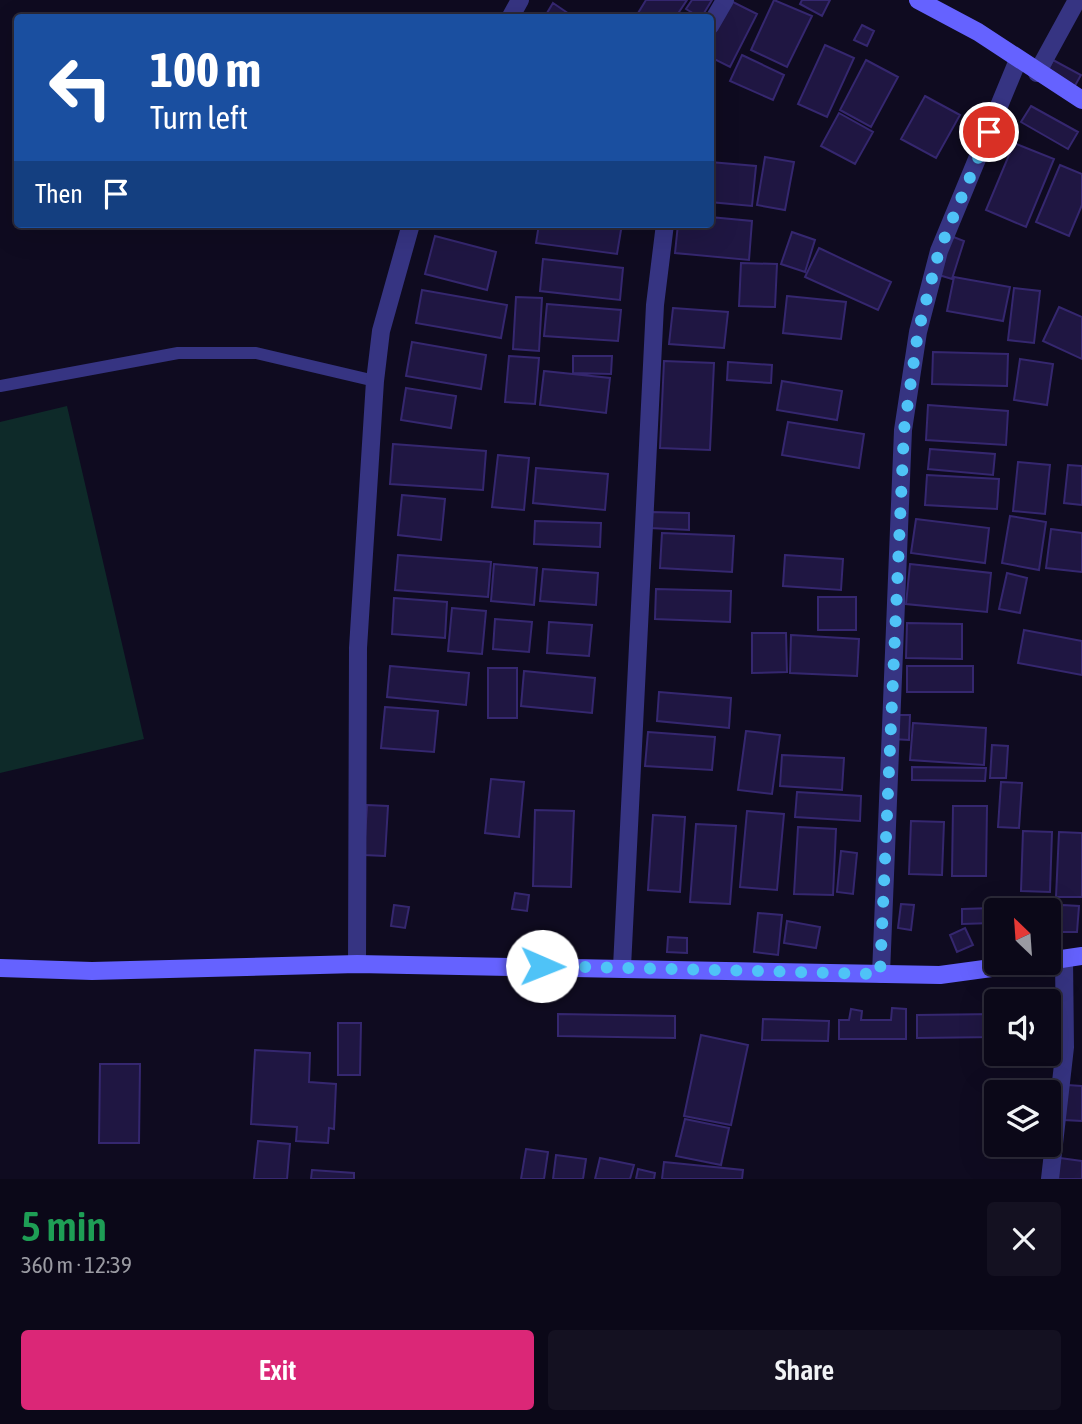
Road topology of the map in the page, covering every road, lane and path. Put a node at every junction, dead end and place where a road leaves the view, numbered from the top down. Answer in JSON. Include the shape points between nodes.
{"nodes":[{"id":1,"x":725,"y":0,"type":"edge"},
{"id":2,"x":918,"y":0,"type":"edge"},
{"id":3,"x":1077,"y":0,"type":"edge"},
{"id":4,"x":714,"y":19,"type":"edge"},
{"id":5,"x":1018,"y":60,"type":"junction"},
{"id":6,"x":1037,"y":73,"type":"junction"},
{"id":7,"x":1082,"y":100,"type":"edge"},
{"id":8,"x":410,"y":228,"type":"edge"},
{"id":9,"x":665,"y":228,"type":"edge"},
{"id":10,"x":376,"y":381,"type":"junction"},
{"id":11,"x":0,"y":386,"type":"edge"},
{"id":12,"x":1082,"y":956,"type":"edge"},
{"id":13,"x":1061,"y":959,"type":"edge"},
{"id":14,"x":356,"y":964,"type":"junction"},
{"id":15,"x":622,"y":967,"type":"junction"},
{"id":16,"x":0,"y":968,"type":"edge"},
{"id":17,"x":984,"y":969,"type":"edge"},
{"id":18,"x":880,"y":974,"type":"junction"},
{"id":19,"x":1058,"y":975,"type":"edge"},
{"id":20,"x":1050,"y":1179,"type":"edge"}],
"edges":[{"from":1,"to":4,"type":"street"},
{"from":2,"to":5,"type":"street"},
{"from":3,"to":6,"type":"street"},
{"from":5,"to":6,"type":"street"},
{"from":5,"to":18,"type":"street","via":[[939,251],[918,332],[904,430]]},
{"from":6,"to":7,"type":"street"},
{"from":8,"to":10,"type":"street","via":[[381,331]]},
{"from":9,"to":15,"type":"street","via":[[655,305]]},
{"from":10,"to":11,"type":"lane","via":[[256,353],[178,354]]},
{"from":10,"to":14,"type":"street","via":[[358,648]]},
{"from":12,"to":13,"type":"street"},
{"from":14,"to":15,"type":"street"},
{"from":14,"to":16,"type":"street","via":[[92,971]]},
{"from":15,"to":18,"type":"street"},
{"from":17,"to":18,"type":"street","via":[[940,975]]},
{"from":19,"to":20,"type":"street","via":[[1065,1047]]}]}
